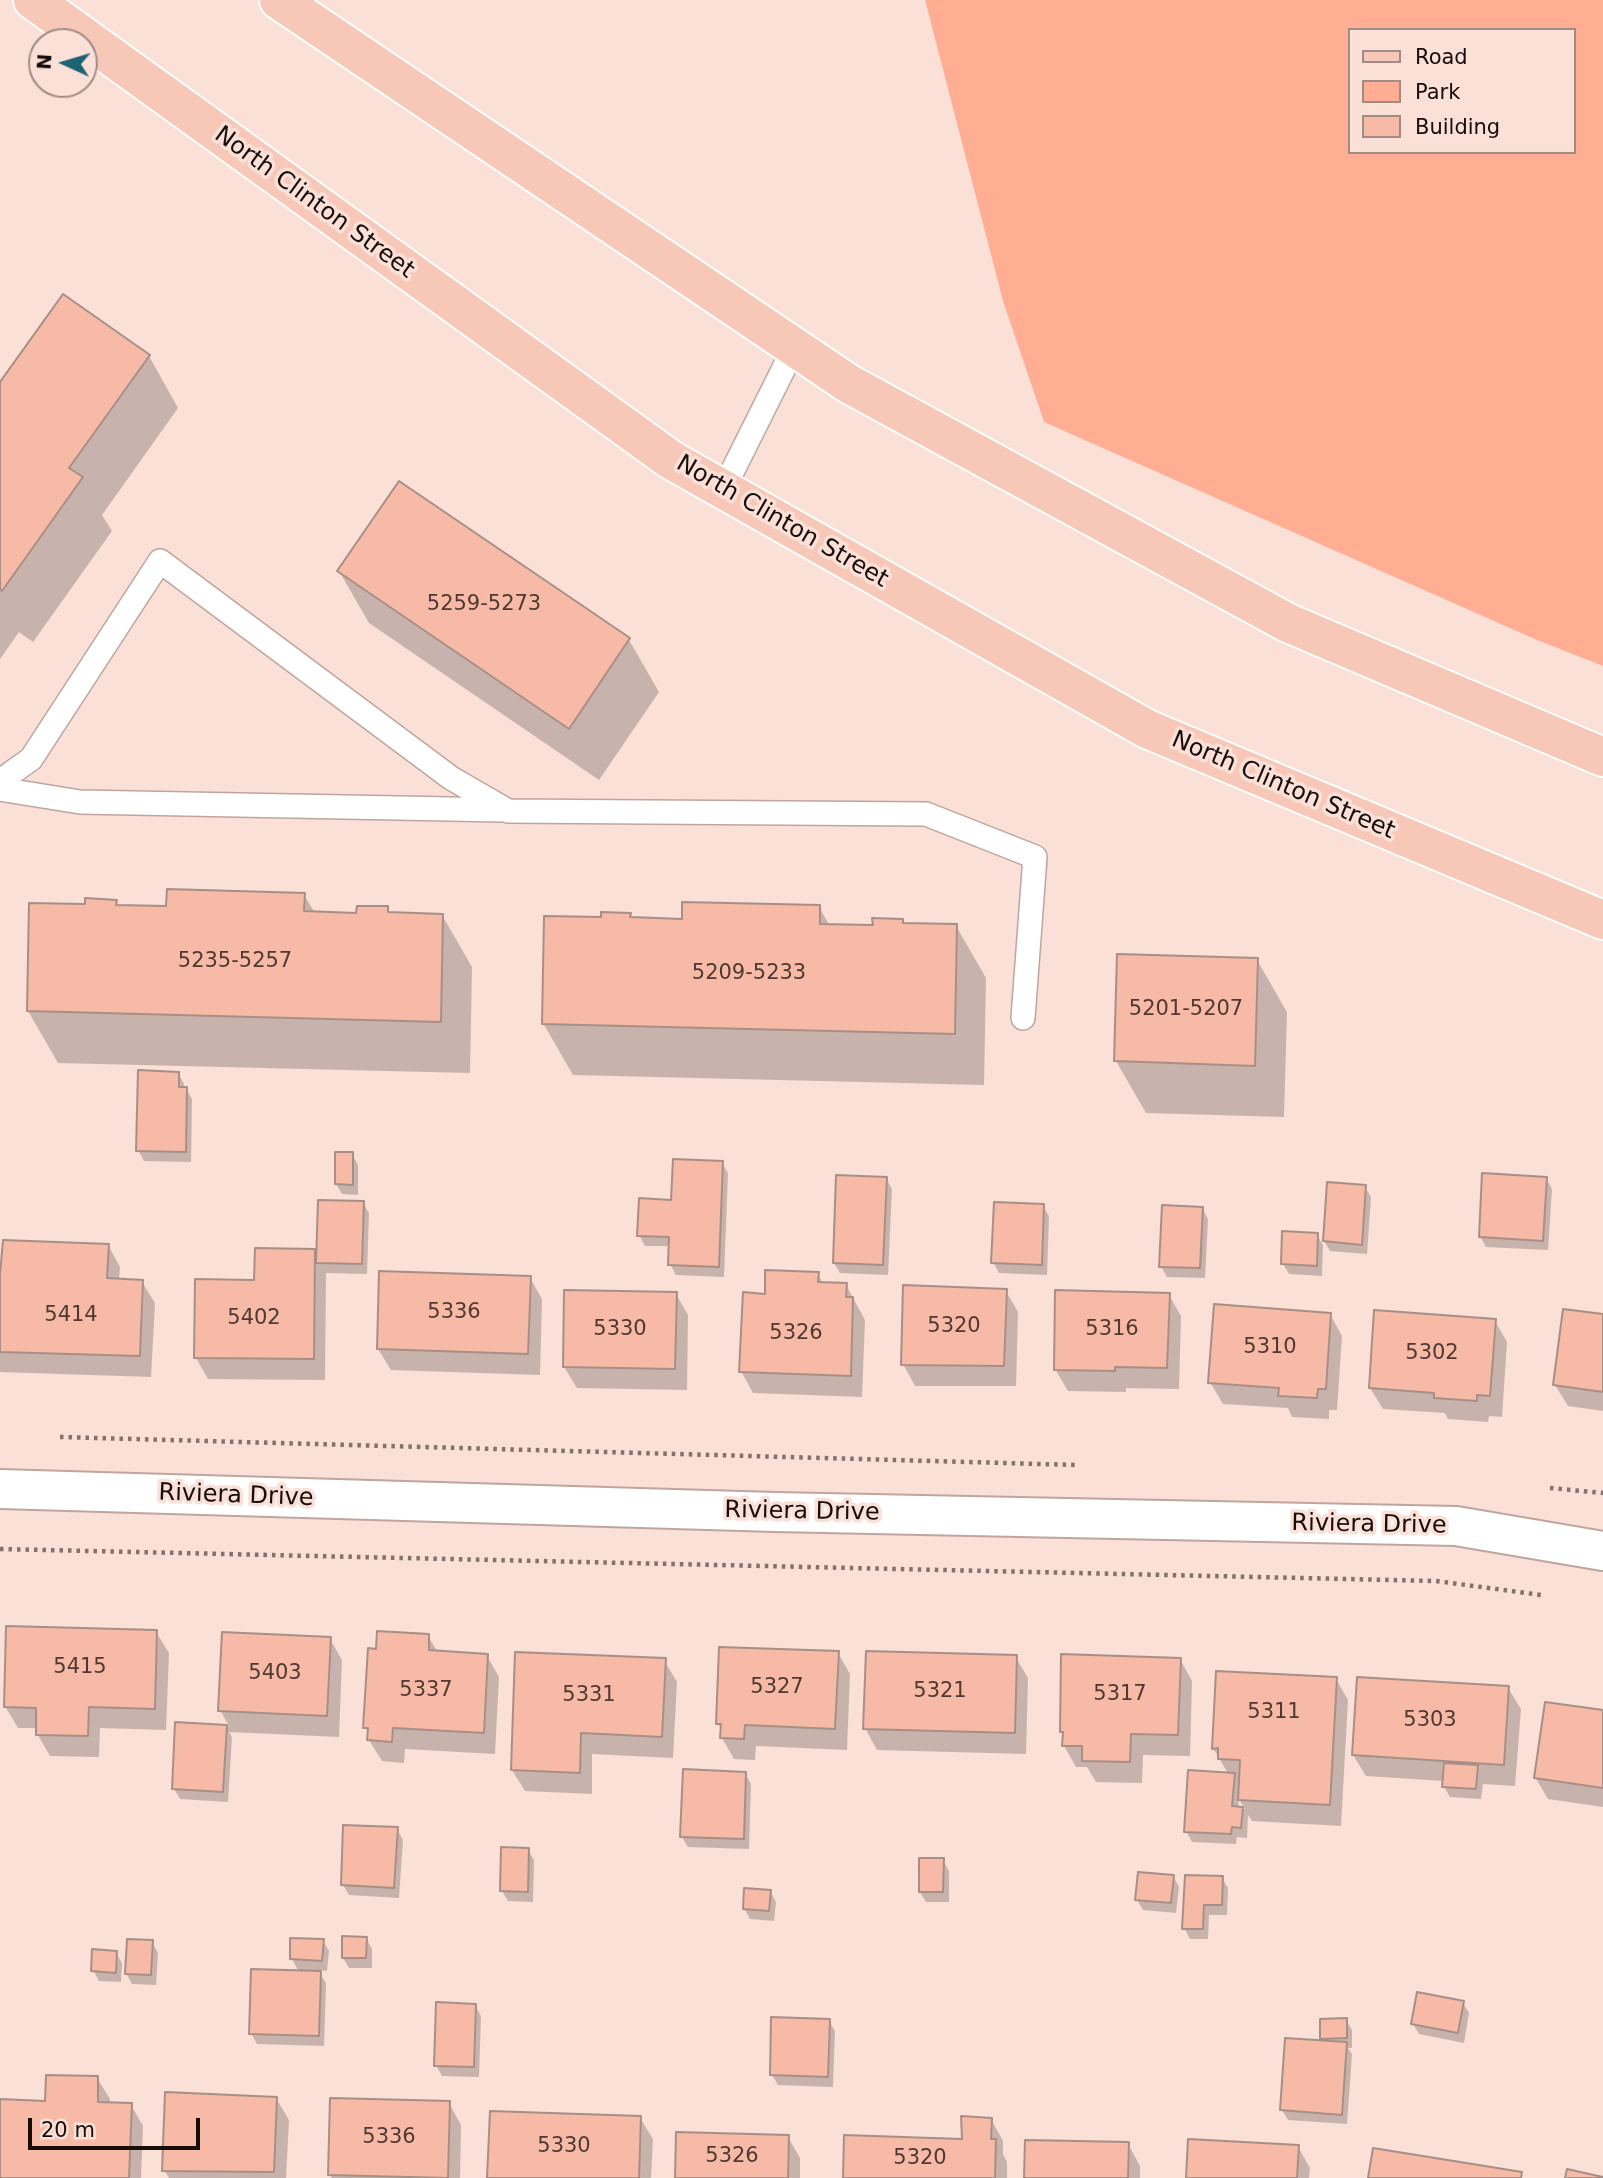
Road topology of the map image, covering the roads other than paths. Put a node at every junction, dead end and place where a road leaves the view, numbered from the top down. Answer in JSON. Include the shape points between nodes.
{"nodes":[{"id":1,"x":33,"y":0,"type":"edge"},
{"id":2,"x":279,"y":0,"type":"edge"},
{"id":3,"x":794,"y":346,"type":"junction"},
{"id":4,"x":723,"y":490,"type":"junction"},
{"id":5,"x":1603,"y":757,"type":"edge"},
{"id":6,"x":0,"y":781,"type":"edge"},
{"id":7,"x":0,"y":789,"type":"edge"},
{"id":8,"x":508,"y":811,"type":"junction"},
{"id":9,"x":1603,"y":920,"type":"edge"},
{"id":10,"x":1023,"y":1018,"type":"dead end"},
{"id":11,"x":0,"y":1489,"type":"edge"},
{"id":12,"x":1603,"y":1551,"type":"edge"}],
"edges":[{"from":1,"to":4,"type":"main road","name":"North Clinton Street","via":[[671,460]]},
{"from":2,"to":3,"type":"main road"},
{"from":3,"to":4,"type":"lane"},
{"from":3,"to":5,"type":"main road","via":[[849,384],[1288,623]]},
{"from":4,"to":9,"type":"main road","name":"North Clinton Street","via":[[1147,729]]},
{"from":6,"to":8,"type":"lane","via":[[31,759],[160,561],[451,778]]},
{"from":7,"to":8,"type":"lane","via":[[80,802]]},
{"from":8,"to":10,"type":"lane","via":[[926,814],[1035,857]]},
{"from":11,"to":12,"type":"street","name":"Riviera Drive","via":[[1455,1527]]}]}
